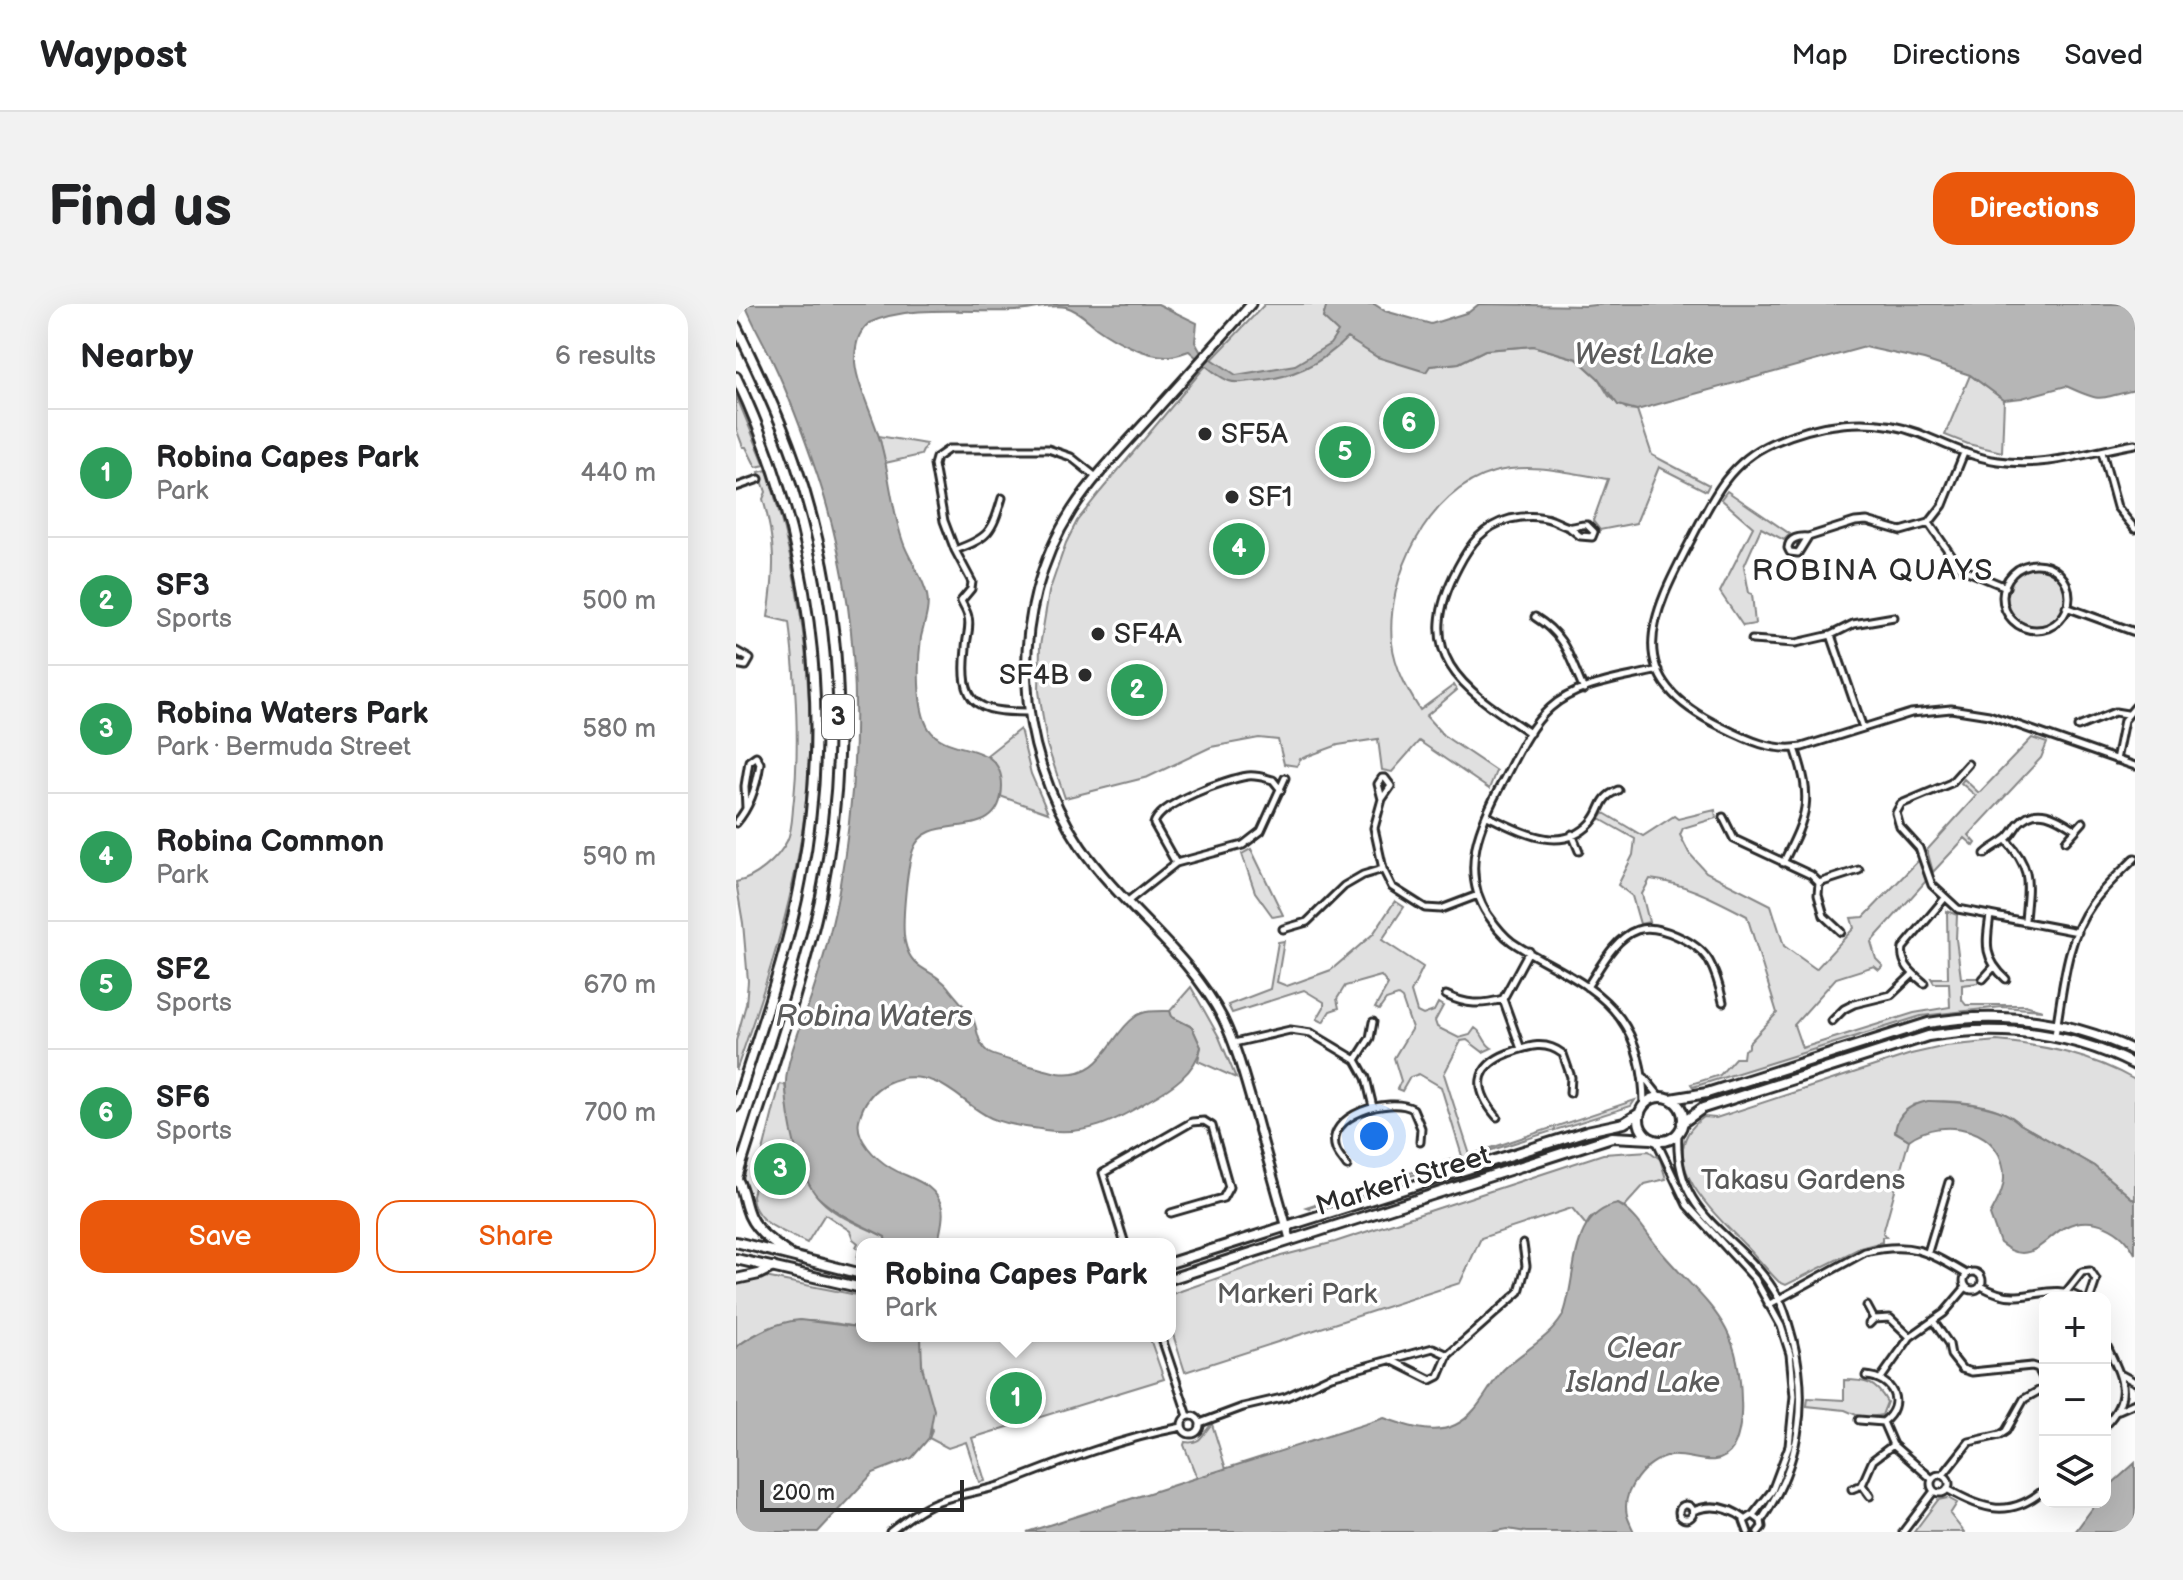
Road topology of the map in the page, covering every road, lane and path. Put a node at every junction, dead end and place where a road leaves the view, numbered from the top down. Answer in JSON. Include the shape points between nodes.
{"nodes":[{"id":1,"x":1251,"y":304,"type":"edge"},
{"id":2,"x":736,"y":326,"type":"edge"},
{"id":3,"x":736,"y":377,"type":"edge"},
{"id":4,"x":2135,"y":444,"type":"edge"},
{"id":5,"x":2102,"y":452,"type":"junction"},
{"id":6,"x":1964,"y":453,"type":"junction"},
{"id":7,"x":1096,"y":477,"type":"junction"},
{"id":8,"x":759,"y":479,"type":"dead end"},
{"id":9,"x":736,"y":487,"type":"edge"},
{"id":10,"x":1002,"y":498,"type":"dead end"},
{"id":11,"x":1929,"y":523,"type":"junction"},
{"id":12,"x":1570,"y":528,"type":"dead end"},
{"id":13,"x":2135,"y":529,"type":"edge"},
{"id":14,"x":1808,"y":537,"type":"dead end"},
{"id":15,"x":955,"y":550,"type":"junction"},
{"id":16,"x":2006,"y":587,"type":"junction"},
{"id":17,"x":2066,"y":607,"type":"junction"},
{"id":18,"x":1535,"y":617,"type":"dead end"},
{"id":19,"x":1894,"y":617,"type":"dead end"},
{"id":20,"x":2135,"y":632,"type":"edge"},
{"id":21,"x":1831,"y":635,"type":"junction"},
{"id":22,"x":1752,"y":640,"type":"dead end"},
{"id":23,"x":736,"y":651,"type":"edge"},
{"id":24,"x":736,"y":664,"type":"edge"},
{"id":25,"x":1658,"y":670,"type":"junction"},
{"id":26,"x":1584,"y":690,"type":"junction"},
{"id":27,"x":2135,"y":707,"type":"edge"},
{"id":28,"x":1028,"y":712,"type":"junction"},
{"id":29,"x":2127,"y":714,"type":"junction"},
{"id":30,"x":2078,"y":727,"type":"dead end"},
{"id":31,"x":1863,"y":728,"type":"junction"},
{"id":32,"x":1530,"y":733,"type":"junction"},
{"id":33,"x":1795,"y":748,"type":"junction"},
{"id":34,"x":2116,"y":760,"type":"junction"},
{"id":35,"x":1968,"y":764,"type":"dead end"},
{"id":36,"x":1953,"y":766,"type":"dead end"},
{"id":37,"x":2135,"y":766,"type":"edge"},
{"id":38,"x":1960,"y":773,"type":"junction"},
{"id":39,"x":1285,"y":778,"type":"dead end"},
{"id":40,"x":1281,"y":790,"type":"junction"},
{"id":41,"x":1618,"y":790,"type":"dead end"},
{"id":42,"x":1382,"y":799,"type":"dead end"},
{"id":43,"x":746,"y":808,"type":"junction"},
{"id":44,"x":1487,"y":816,"type":"junction"},
{"id":45,"x":1723,"y":817,"type":"dead end"},
{"id":46,"x":2083,"y":822,"type":"dead end"},
{"id":47,"x":736,"y":823,"type":"edge"},
{"id":48,"x":2075,"y":829,"type":"junction"},
{"id":49,"x":1572,"y":834,"type":"junction"},
{"id":50,"x":2006,"y":840,"type":"junction"},
{"id":51,"x":2066,"y":841,"type":"dead end"},
{"id":52,"x":1579,"y":851,"type":"dead end"},
{"id":53,"x":1985,"y":854,"type":"dead end"},
{"id":54,"x":2135,"y":858,"type":"edge"},
{"id":55,"x":1176,"y":863,"type":"junction"},
{"id":56,"x":1783,"y":863,"type":"junction"},
{"id":57,"x":1383,"y":869,"type":"junction"},
{"id":58,"x":1859,"y":870,"type":"dead end"},
{"id":59,"x":1819,"y":883,"type":"junction"},
{"id":60,"x":1478,"y":895,"type":"junction"},
{"id":61,"x":1945,"y":898,"type":"junction"},
{"id":62,"x":1128,"y":901,"type":"junction"},
{"id":63,"x":1990,"y":915,"type":"junction"},
{"id":64,"x":2024,"y":920,"type":"junction"},
{"id":65,"x":1283,"y":929,"type":"dead end"},
{"id":66,"x":1841,"y":932,"type":"dead end"},
{"id":67,"x":2078,"y":932,"type":"junction"},
{"id":68,"x":1529,"y":951,"type":"junction"},
{"id":69,"x":1993,"y":968,"type":"junction"},
{"id":70,"x":1913,"y":974,"type":"junction"},
{"id":71,"x":1983,"y":979,"type":"dead end"},
{"id":72,"x":2006,"y":979,"type":"dead end"},
{"id":73,"x":1924,"y":983,"type":"dead end"},
{"id":74,"x":1587,"y":987,"type":"junction"},
{"id":75,"x":1446,"y":995,"type":"dead end"},
{"id":76,"x":1503,"y":999,"type":"junction"},
{"id":77,"x":1723,"y":1002,"type":"dead end"},
{"id":78,"x":1832,"y":1021,"type":"dead end"},
{"id":79,"x":1373,"y":1022,"type":"dead end"},
{"id":80,"x":2057,"y":1023,"type":"junction"},
{"id":81,"x":2055,"y":1035,"type":"junction"},
{"id":82,"x":1234,"y":1043,"type":"junction"},
{"id":83,"x":1521,"y":1049,"type":"junction"},
{"id":84,"x":2135,"y":1051,"type":"edge"},
{"id":85,"x":1356,"y":1060,"type":"junction"},
{"id":86,"x":2135,"y":1065,"type":"edge"},
{"id":87,"x":1644,"y":1076,"type":"junction"},
{"id":88,"x":1570,"y":1093,"type":"dead end"},
{"id":89,"x":1660,"y":1097,"type":"junction"},
{"id":90,"x":1671,"y":1099,"type":"junction"},
{"id":91,"x":736,"y":1106,"type":"edge"},
{"id":92,"x":1373,"y":1107,"type":"junction"},
{"id":93,"x":1642,"y":1109,"type":"junction"},
{"id":94,"x":1497,"y":1117,"type":"dead end"},
{"id":95,"x":1682,"y":1123,"type":"junction"},
{"id":96,"x":1678,"y":1133,"type":"junction"},
{"id":97,"x":1654,"y":1139,"type":"junction"},
{"id":98,"x":1420,"y":1142,"type":"dead end"},
{"id":99,"x":1347,"y":1166,"type":"dead end"},
{"id":100,"x":736,"y":1180,"type":"edge"},
{"id":101,"x":1949,"y":1182,"type":"dead end"},
{"id":102,"x":1171,"y":1213,"type":"dead end"},
{"id":103,"x":1287,"y":1227,"type":"junction"},
{"id":104,"x":1124,"y":1238,"type":"edge"},
{"id":105,"x":1290,"y":1239,"type":"junction"},
{"id":106,"x":736,"y":1242,"type":"edge"},
{"id":107,"x":1523,"y":1244,"type":"dead end"},
{"id":108,"x":1928,"y":1252,"type":"junction"},
{"id":109,"x":789,"y":1254,"type":"junction"},
{"id":110,"x":736,"y":1259,"type":"edge"},
{"id":111,"x":1176,"y":1261,"type":"edge"},
{"id":112,"x":773,"y":1267,"type":"junction"},
{"id":113,"x":856,"y":1272,"type":"edge"},
{"id":114,"x":1966,"y":1274,"type":"junction"},
{"id":115,"x":1176,"y":1277,"type":"edge"},
{"id":116,"x":736,"y":1279,"type":"edge"},
{"id":117,"x":1981,"y":1286,"type":"junction"},
{"id":118,"x":856,"y":1287,"type":"edge"},
{"id":119,"x":1966,"y":1287,"type":"junction"},
{"id":120,"x":2067,"y":1291,"type":"joint"},
{"id":121,"x":2092,"y":1292,"type":"edge"},
{"id":122,"x":1779,"y":1299,"type":"junction"},
{"id":123,"x":1767,"y":1305,"type":"junction"},
{"id":124,"x":1867,"y":1306,"type":"dead end"},
{"id":125,"x":1874,"y":1319,"type":"junction"},
{"id":126,"x":1934,"y":1322,"type":"junction"},
{"id":127,"x":1869,"y":1324,"type":"dead end"},
{"id":128,"x":1910,"y":1337,"type":"junction"},
{"id":129,"x":1163,"y":1342,"type":"edge"},
{"id":130,"x":2111,"y":1354,"type":"edge"},
{"id":131,"x":1448,"y":1355,"type":"junction"},
{"id":132,"x":1393,"y":1361,"type":"junction"},
{"id":133,"x":2122,"y":1375,"type":"junction"},
{"id":134,"x":1866,"y":1376,"type":"dead end"},
{"id":135,"x":1881,"y":1378,"type":"junction"},
{"id":136,"x":2135,"y":1382,"type":"edge"},
{"id":137,"x":2135,"y":1403,"type":"edge"},
{"id":138,"x":2118,"y":1411,"type":"junction"},
{"id":139,"x":1188,"y":1416,"type":"junction"},
{"id":140,"x":2111,"y":1419,"type":"edge"},
{"id":141,"x":1859,"y":1420,"type":"dead end"},
{"id":142,"x":1883,"y":1422,"type":"junction"},
{"id":143,"x":1200,"y":1423,"type":"junction"},
{"id":144,"x":1182,"y":1427,"type":"junction"},
{"id":145,"x":1893,"y":1445,"type":"junction"},
{"id":146,"x":1943,"y":1475,"type":"junction"},
{"id":147,"x":1932,"y":1479,"type":"junction"},
{"id":148,"x":1862,"y":1485,"type":"junction"},
{"id":149,"x":1852,"y":1489,"type":"dead end"},
{"id":150,"x":1947,"y":1489,"type":"junction"},
{"id":151,"x":1934,"y":1491,"type":"junction"},
{"id":152,"x":2039,"y":1493,"type":"edge"},
{"id":153,"x":1870,"y":1496,"type":"dead end"},
{"id":154,"x":1693,"y":1511,"type":"dead end"},
{"id":155,"x":1753,"y":1515,"type":"junction"},
{"id":156,"x":1745,"y":1519,"type":"junction"},
{"id":157,"x":1761,"y":1521,"type":"junction"},
{"id":158,"x":1759,"y":1531,"type":"edge"},
{"id":159,"x":890,"y":1532,"type":"edge"},
{"id":160,"x":1746,"y":1532,"type":"edge"},
{"id":161,"x":1769,"y":1532,"type":"edge"},
{"id":162,"x":1903,"y":1532,"type":"edge"}],
"edges":[{"from":1,"to":7,"type":"street"},
{"from":2,"to":100,"type":"main road","number":"3","via":[[775,409],[819,546],[838,703],[835,802],[820,899]]},
{"from":3,"to":91,"type":"main road","number":"3","via":[[768,453],[796,547],[812,643],[816,728],[811,816],[795,908]]},
{"from":4,"to":5,"type":"street"},
{"from":5,"to":6,"type":"street","via":[[2028,463]]},
{"from":5,"to":13,"type":"street","via":[[2117,507]]},
{"from":6,"to":11,"type":"street","via":[[1943,505]]},
{"from":6,"to":25,"type":"street","via":[[1906,429],[1861,422],[1774,442],[1748,457],[1717,489],[1659,604],[1652,644]]},
{"from":7,"to":15,"type":"street","via":[[1071,457],[1048,449],[949,449],[934,465]]},
{"from":7,"to":28,"type":"street","via":[[1058,534],[1036,593],[1026,662]]},
{"from":8,"to":9,"type":"street"},
{"from":10,"to":15,"type":"street","via":[[990,532]]},
{"from":11,"to":14,"type":"street","via":[[1901,531],[1855,522]]},
{"from":11,"to":16,"type":"street","via":[[1960,568]]},
{"from":12,"to":32,"type":"street","via":[[1530,516],[1487,529],[1468,548],[1443,599],[1443,649],[1455,674],[1471,692]]},
{"from":15,"to":28,"type":"street","via":[[972,582],[961,601],[969,622],[965,650],[971,700],[983,707]]},
{"from":16,"to":17,"type":"street","via":[[2023,566],[2047,568],[2064,578]]},
{"from":16,"to":17,"type":"street","via":[[2003,602],[2016,623],[2043,630],[2056,624]]},
{"from":17,"to":20,"type":"street"},
{"from":18,"to":26,"type":"street","via":[[1562,640]]},
{"from":19,"to":21,"type":"street","via":[[1853,624]]},
{"from":21,"to":22,"type":"street","via":[[1796,643]]},
{"from":21,"to":31,"type":"street"},
{"from":23,"to":24,"type":"street","via":[[750,659],[746,666]]},
{"from":25,"to":26,"type":"street"},
{"from":25,"to":33,"type":"street","via":[[1671,692],[1698,716],[1762,745]]},
{"from":26,"to":32,"type":"street","via":[[1551,707]]},
{"from":27,"to":29,"type":"street"},
{"from":28,"to":62,"type":"street","via":[[1041,768],[1060,812],[1095,865]]},
{"from":29,"to":30,"type":"street","via":[[2115,712]]},
{"from":29,"to":34,"type":"street"},
{"from":31,"to":33,"type":"street"},
{"from":31,"to":34,"type":"street","via":[[1925,710],[1964,710]]},
{"from":32,"to":44,"type":"street"},
{"from":33,"to":56,"type":"street","via":[[1806,780],[1807,808]]},
{"from":34,"to":37,"type":"street"},
{"from":35,"to":38,"type":"street"},
{"from":36,"to":38,"type":"street"},
{"from":38,"to":61,"type":"street","via":[[1940,789],[1901,804],[1896,813],[1900,827],[1919,848],[1932,885]]},
{"from":39,"to":40,"type":"street"},
{"from":40,"to":55,"type":"street","via":[[1261,831],[1243,845]]},
{"from":40,"to":55,"type":"street","via":[[1273,780],[1246,776],[1165,808],[1154,824]]},
{"from":41,"to":49,"type":"street","via":[[1606,795],[1589,824]]},
{"from":42,"to":57,"type":"street","via":[[1374,828]]},
{"from":43,"to":43,"type":"street","via":[[749,761],[756,756],[757,783]]},
{"from":43,"to":47,"type":"street"},
{"from":44,"to":49,"type":"street","via":[[1536,838]]},
{"from":44,"to":60,"type":"street","via":[[1473,856]]},
{"from":45,"to":56,"type":"street","via":[[1734,839]]},
{"from":46,"to":48,"type":"street"},
{"from":48,"to":50,"type":"street","via":[[2038,812],[2020,821]]},
{"from":48,"to":51,"type":"street"},
{"from":49,"to":52,"type":"street"},
{"from":50,"to":53,"type":"street"},
{"from":50,"to":64,"type":"street","via":[[2029,881]]},
{"from":54,"to":67,"type":"street","via":[[2091,905]]},
{"from":55,"to":62,"type":"street"},
{"from":56,"to":59,"type":"street"},
{"from":57,"to":60,"type":"street","via":[[1392,887],[1425,908],[1441,909]]},
{"from":57,"to":65,"type":"street","via":[[1344,886],[1307,922]]},
{"from":58,"to":59,"type":"street"},
{"from":59,"to":66,"type":"street","via":[[1824,916]]},
{"from":60,"to":68,"type":"street","via":[[1496,926]]},
{"from":61,"to":63,"type":"street","via":[[1958,909]]},
{"from":61,"to":70,"type":"street","via":[[1903,948],[1903,960]]},
{"from":62,"to":82,"type":"street","via":[[1193,971]]},
{"from":63,"to":64,"type":"street"},
{"from":63,"to":69,"type":"street","via":[[1988,958]]},
{"from":64,"to":67,"type":"street"},
{"from":67,"to":80,"type":"street"},
{"from":68,"to":74,"type":"street"},
{"from":68,"to":76,"type":"street"},
{"from":69,"to":71,"type":"street"},
{"from":69,"to":72,"type":"street"},
{"from":70,"to":73,"type":"street"},
{"from":70,"to":78,"type":"street","via":[[1891,995],[1854,1004]]},
{"from":74,"to":77,"type":"street","via":[[1622,939],[1650,928],[1690,943],[1708,958]]},
{"from":74,"to":87,"type":"street","via":[[1621,1019]]},
{"from":75,"to":76,"type":"street","via":[[1482,1005]]},
{"from":76,"to":83,"type":"street"},
{"from":79,"to":85,"type":"street"},
{"from":80,"to":81,"type":"street"},
{"from":80,"to":84,"type":"main road"},
{"from":80,"to":90,"type":"main road","via":[[1998,1016],[1928,1023],[1707,1093]]},
{"from":81,"to":86,"type":"main road"},
{"from":81,"to":95,"type":"main road","via":[[1983,1029],[1928,1036],[1703,1108]]},
{"from":82,"to":85,"type":"street","via":[[1298,1030]]},
{"from":82,"to":103,"type":"street"},
{"from":83,"to":88,"type":"street","via":[[1544,1044],[1563,1054]]},
{"from":83,"to":94,"type":"street","via":[[1493,1059],[1482,1073],[1487,1105]]},
{"from":85,"to":92,"type":"street"},
{"from":87,"to":89,"type":"street"},
{"from":87,"to":93,"type":"street"},
{"from":89,"to":90,"type":"main road"},
{"from":89,"to":93,"type":"main road"},
{"from":90,"to":95,"type":"main road","via":[[1680,1109]]},
{"from":92,"to":98,"type":"street","via":[[1400,1103],[1413,1109]]},
{"from":92,"to":99,"type":"street","via":[[1346,1121],[1336,1137],[1336,1150]]},
{"from":93,"to":97,"type":"main road","via":[[1640,1125]]},
{"from":93,"to":103,"type":"main road","name":"Markeri Street","via":[[1624,1123]]},
{"from":95,"to":96,"type":"main road"},
{"from":96,"to":97,"type":"main road"},
{"from":96,"to":122,"type":"street","via":[[1678,1165],[1687,1193]]},
{"from":97,"to":105,"type":"main road","name":"Markeri Street","via":[[1612,1137]]},
{"from":97,"to":123,"type":"street","via":[[1687,1205],[1751,1273]]},
{"from":100,"to":109,"type":"main road","via":[[755,1226]]},
{"from":101,"to":108,"type":"street"},
{"from":102,"to":104,"type":"street","via":[[1223,1198],[1229,1187],[1212,1126],[1204,1121],[1192,1122],[1103,1173]]},
{"from":103,"to":105,"type":"street"},
{"from":103,"to":111,"type":"main road","name":"Markeri Street"},
{"from":105,"to":115,"type":"main road","name":"Markeri Street"},
{"from":106,"to":109,"type":"main road"},
{"from":107,"to":131,"type":"street","via":[[1526,1266],[1519,1292]]},
{"from":108,"to":114,"type":"street"},
{"from":108,"to":122,"type":"street","via":[[1903,1247],[1865,1252]]},
{"from":109,"to":113,"type":"main road"},
{"from":110,"to":112,"type":"main road"},
{"from":112,"to":116,"type":"main road"},
{"from":112,"to":118,"type":"main road"},
{"from":114,"to":117,"type":"street","via":[[1979,1274]]},
{"from":114,"to":119,"type":"street"},
{"from":117,"to":119,"type":"street"},
{"from":117,"to":120,"type":"street","via":[[2016,1297]]},
{"from":119,"to":126,"type":"street"},
{"from":120,"to":121,"type":"street","via":[[2082,1272],[2090,1271],[2096,1280]]},
{"from":122,"to":123,"type":"street"},
{"from":122,"to":157,"type":"street","via":[[1798,1360],[1801,1410],[1790,1466]]},
{"from":123,"to":155,"type":"street","via":[[1790,1354],[1794,1410],[1779,1476]]},
{"from":124,"to":125,"type":"street"},
{"from":125,"to":127,"type":"street"},
{"from":125,"to":128,"type":"street","via":[[1890,1318]]},
{"from":126,"to":128,"type":"street"},
{"from":126,"to":146,"type":"street","via":[[1962,1369],[2032,1366],[2045,1382],[2024,1399],[2006,1431],[1969,1442]]},
{"from":128,"to":135,"type":"street"},
{"from":129,"to":139,"type":"street"},
{"from":130,"to":133,"type":"street"},
{"from":131,"to":132,"type":"street","via":[[1433,1348]]},
{"from":131,"to":132,"type":"street","via":[[1439,1376],[1431,1380]]},
{"from":132,"to":143,"type":"street","via":[[1331,1376],[1286,1397]]},
{"from":133,"to":136,"type":"street"},
{"from":133,"to":138,"type":"street"},
{"from":134,"to":135,"type":"street"},
{"from":135,"to":142,"type":"street","via":[[1894,1401]]},
{"from":137,"to":138,"type":"street"},
{"from":138,"to":140,"type":"street"},
{"from":139,"to":143,"type":"street"},
{"from":139,"to":144,"type":"street"},
{"from":141,"to":142,"type":"street"},
{"from":142,"to":145,"type":"street"},
{"from":143,"to":144,"type":"street","via":[[1191,1434]]},
{"from":144,"to":159,"type":"street","via":[[936,1502]]},
{"from":145,"to":147,"type":"street"},
{"from":145,"to":148,"type":"street","via":[[1873,1460]]},
{"from":146,"to":147,"type":"street"},
{"from":146,"to":150,"type":"street","via":[[1949,1481]]},
{"from":147,"to":151,"type":"street"},
{"from":148,"to":149,"type":"street"},
{"from":148,"to":153,"type":"street"},
{"from":150,"to":151,"type":"street"},
{"from":150,"to":152,"type":"street","via":[[1978,1506],[1999,1509]]},
{"from":151,"to":162,"type":"street"},
{"from":154,"to":156,"type":"street","via":[[1716,1506]]},
{"from":155,"to":156,"type":"street"},
{"from":155,"to":157,"type":"street"},
{"from":156,"to":160,"type":"street"},
{"from":157,"to":158,"type":"street"},
{"from":158,"to":161,"type":"street"}]}
